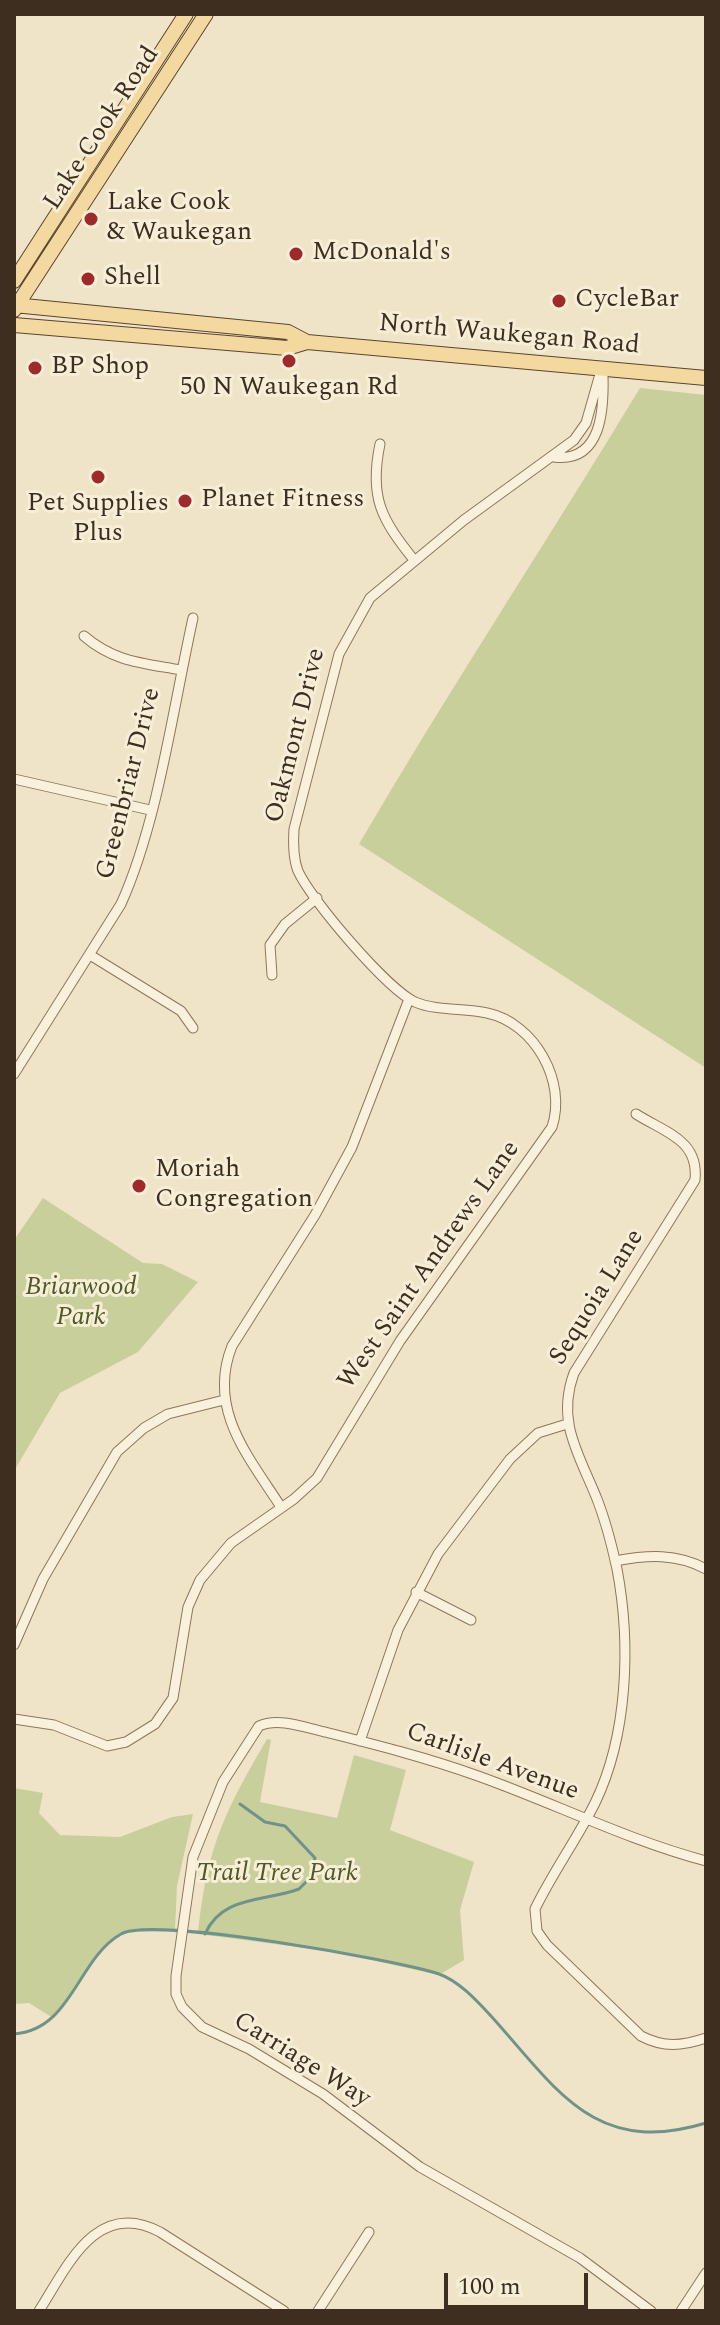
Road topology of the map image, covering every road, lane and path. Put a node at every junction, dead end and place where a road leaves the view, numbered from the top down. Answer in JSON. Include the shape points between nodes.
{"nodes":[{"id":1,"x":186,"y":14,"type":"edge"},
{"id":2,"x":206,"y":14,"type":"edge"},
{"id":3,"x":14,"y":281,"type":"edge"},
{"id":4,"x":15,"y":307,"type":"edge"},
{"id":5,"x":14,"y":325,"type":"edge"},
{"id":6,"x":307,"y":342,"type":"junction"},
{"id":7,"x":602,"y":367,"type":"junction"},
{"id":8,"x":706,"y":378,"type":"edge"},
{"id":9,"x":380,"y":444,"type":"dead end"},
{"id":10,"x":414,"y":560,"type":"junction"},
{"id":11,"x":193,"y":618,"type":"dead end"},
{"id":12,"x":84,"y":636,"type":"dead end"},
{"id":13,"x":181,"y":670,"type":"junction"},
{"id":14,"x":14,"y":779,"type":"edge"},
{"id":15,"x":150,"y":810,"type":"junction"},
{"id":16,"x":317,"y":898,"type":"junction"},
{"id":17,"x":90,"y":955,"type":"junction"},
{"id":18,"x":272,"y":975,"type":"dead end"},
{"id":19,"x":409,"y":999,"type":"junction"},
{"id":20,"x":193,"y":1028,"type":"dead end"},
{"id":21,"x":14,"y":1074,"type":"edge"},
{"id":22,"x":554,"y":1081,"type":"joint"},
{"id":23,"x":636,"y":1114,"type":"dead end"},
{"id":24,"x":224,"y":1400,"type":"junction"},
{"id":25,"x":567,"y":1424,"type":"junction"},
{"id":26,"x":281,"y":1507,"type":"junction"},
{"id":27,"x":615,"y":1561,"type":"junction"},
{"id":28,"x":706,"y":1569,"type":"edge"},
{"id":29,"x":416,"y":1592,"type":"junction"},
{"id":30,"x":471,"y":1620,"type":"dead end"},
{"id":31,"x":14,"y":1645,"type":"edge"},
{"id":32,"x":14,"y":1719,"type":"edge"},
{"id":33,"x":259,"y":1726,"type":"joint"},
{"id":34,"x":360,"y":1741,"type":"junction"},
{"id":35,"x":586,"y":1821,"type":"junction"},
{"id":36,"x":706,"y":1861,"type":"edge"},
{"id":37,"x":706,"y":2038,"type":"edge"},
{"id":38,"x":369,"y":2232,"type":"dead end"},
{"id":39,"x":706,"y":2273,"type":"edge"},
{"id":40,"x":39,"y":2311,"type":"edge"},
{"id":41,"x":284,"y":2311,"type":"edge"},
{"id":42,"x":318,"y":2311,"type":"edge"},
{"id":43,"x":651,"y":2311,"type":"edge"},
{"id":44,"x":681,"y":2311,"type":"edge"}],
"edges":[{"from":1,"to":3,"type":"main road","name":"Lake Cook Road"},
{"from":2,"to":4,"type":"main road","name":"Lake Cook Road"},
{"from":4,"to":6,"type":"main road","name":"North Waukegan Road","via":[[288,332]]},
{"from":5,"to":6,"type":"main road","name":"North Waukegan Road","via":[[287,348]]},
{"from":6,"to":7,"type":"main road","name":"North Waukegan Road"},
{"from":7,"to":8,"type":"main road","name":"North Waukegan Road"},
{"from":7,"to":10,"type":"street","name":"Oakmont Drive","via":[[604,413],[581,452],[568,459],[554,457]]},
{"from":9,"to":10,"type":"street","via":[[375,479],[381,511]]},
{"from":10,"to":16,"type":"street","name":"Oakmont Drive","via":[[370,598],[339,654],[294,829],[298,870]]},
{"from":11,"to":13,"type":"street","name":"Greenbriar Drive"},
{"from":12,"to":13,"type":"street","via":[[118,658]]},
{"from":13,"to":15,"type":"street","name":"Greenbriar Drive"},
{"from":14,"to":15,"type":"street"},
{"from":15,"to":17,"type":"street","name":"Greenbriar Drive","via":[[132,879]]},
{"from":16,"to":18,"type":"street","via":[[285,924],[270,945]]},
{"from":16,"to":19,"type":"street","name":"Oakmont Drive","via":[[382,978]]},
{"from":17,"to":20,"type":"street","via":[[181,1011]]},
{"from":17,"to":21,"type":"street","name":"Greenbriar Drive"},
{"from":19,"to":22,"type":"street","name":"Oakmont Drive","via":[[500,1017],[533,1045]]},
{"from":19,"to":24,"type":"street","via":[[352,1147],[232,1346]]},
{"from":22,"to":26,"type":"street","name":"West Saint Andrews Lane","via":[[556,1116],[545,1140],[393,1351],[322,1471]]},
{"from":23,"to":25,"type":"street","name":"Sequoia Lane","via":[[689,1147],[696,1167],[693,1186],[574,1373]]},
{"from":24,"to":26,"type":"street","via":[[236,1440]]},
{"from":24,"to":31,"type":"street","via":[[168,1414],[117,1452],[43,1579]]},
{"from":25,"to":27,"type":"street","name":"Sequoia Lane"},
{"from":25,"to":29,"type":"street","via":[[538,1433],[510,1459],[457,1525]]},
{"from":26,"to":32,"type":"street","name":"West Saint Andrews Lane","via":[[231,1543],[200,1580],[188,1607],[173,1698],[155,1724],[126,1742],[107,1746],[54,1725]]},
{"from":27,"to":28,"type":"street","via":[[655,1555]]},
{"from":27,"to":35,"type":"street","name":"Sequoia Lane","via":[[622,1609],[622,1692],[616,1738]]},
{"from":29,"to":30,"type":"street"},
{"from":29,"to":34,"type":"street"},
{"from":33,"to":34,"type":"street","name":"Carlisle Avenue","via":[[294,1725]]},
{"from":33,"to":43,"type":"street","name":"Carriage Way","via":[[223,1782],[193,1857],[176,1994],[190,2018],[323,2094],[420,2167],[580,2258]]},
{"from":34,"to":35,"type":"street","name":"Carlisle Avenue","via":[[479,1776]]},
{"from":35,"to":36,"type":"street","name":"Carlisle Avenue"},
{"from":35,"to":37,"type":"street","name":"Sequoia Lane","via":[[535,1909],[537,1931],[641,2036],[655,2043],[686,2044]]},
{"from":38,"to":42,"type":"street"},
{"from":39,"to":44,"type":"street"},
{"from":40,"to":41,"type":"street","via":[[83,2244],[104,2228],[124,2223],[150,2226]]}]}
